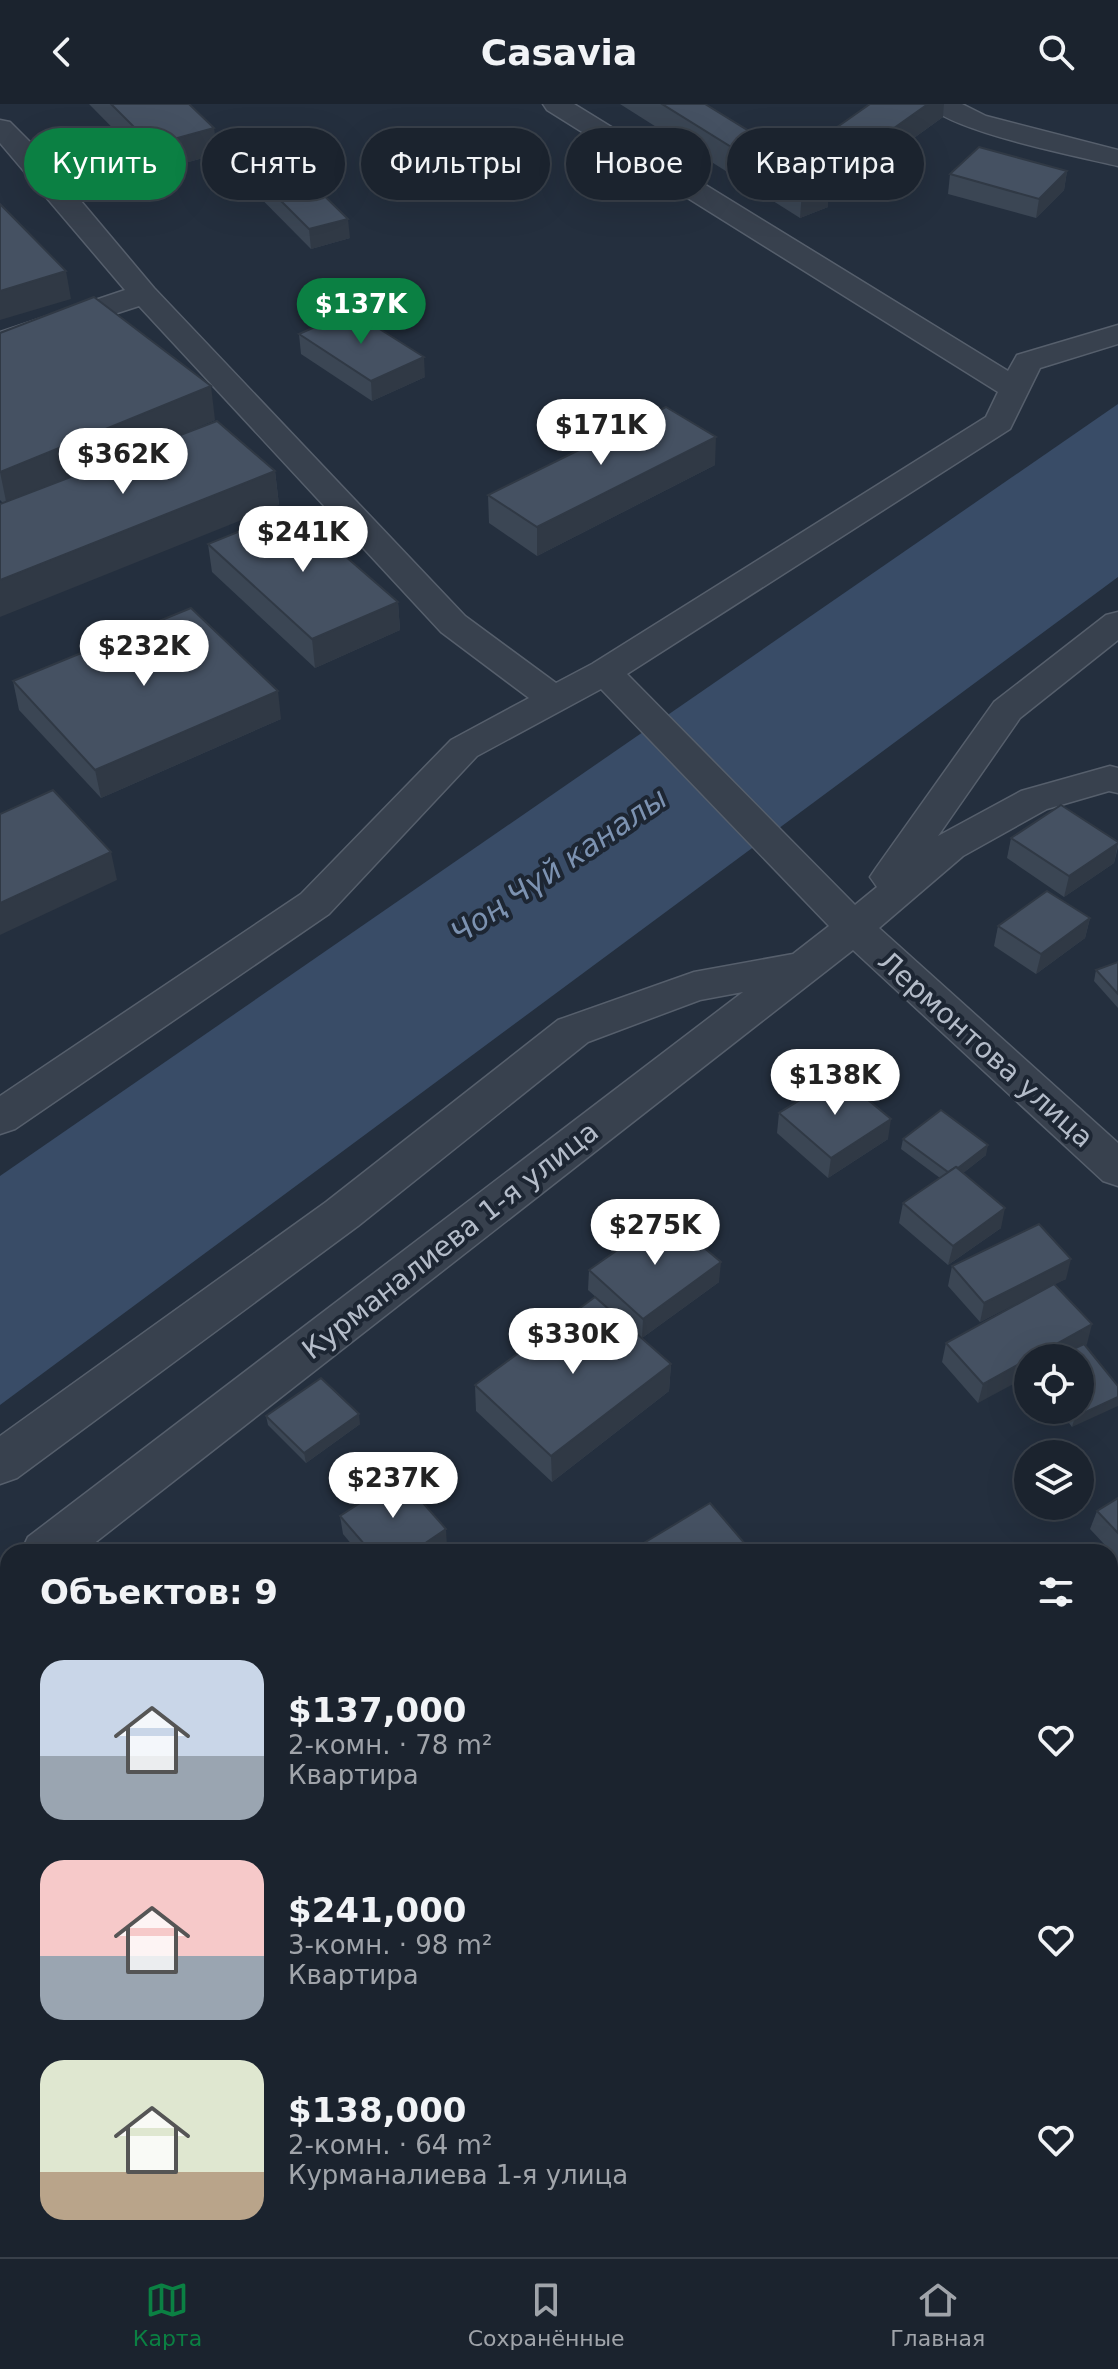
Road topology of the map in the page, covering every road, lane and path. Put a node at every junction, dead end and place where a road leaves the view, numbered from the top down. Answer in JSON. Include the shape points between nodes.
{"nodes":[{"id":1,"x":556,"y":104,"type":"edge"},
{"id":2,"x":941,"y":104,"type":"edge"},
{"id":3,"x":0,"y":128,"type":"edge"},
{"id":4,"x":1118,"y":158,"type":"edge"},
{"id":5,"x":144,"y":294,"type":"junction"},
{"id":6,"x":1118,"y":334,"type":"edge"},
{"id":7,"x":0,"y":342,"type":"edge"},
{"id":8,"x":1015,"y":389,"type":"junction"},
{"id":9,"x":1118,"y":623,"type":"edge"},
{"id":10,"x":617,"y":685,"type":"junction"},
{"id":11,"x":555,"y":700,"type":"junction"},
{"id":12,"x":1118,"y":781,"type":"edge"},
{"id":13,"x":854,"y":928,"type":"junction"},
{"id":14,"x":803,"y":967,"type":"junction"},
{"id":15,"x":0,"y":1118,"type":"edge"},
{"id":16,"x":1118,"y":1169,"type":"edge"},
{"id":17,"x":0,"y":1463,"type":"edge"},
{"id":18,"x":56,"y":1544,"type":"edge"}],
"edges":[{"from":1,"to":8,"type":"street"},
{"from":2,"to":4,"type":"street","via":[[977,122]]},
{"from":3,"to":5,"type":"street"},
{"from":5,"to":7,"type":"street"},
{"from":5,"to":11,"type":"street","via":[[453,624]]},
{"from":6,"to":8,"type":"street","via":[[1028,362]]},
{"from":8,"to":10,"type":"street","via":[[999,422]]},
{"from":9,"to":13,"type":"street","via":[[1007,710]]},
{"from":10,"to":11,"type":"street"},
{"from":10,"to":13,"type":"street","name":"Лермонтова улица"},
{"from":11,"to":15,"type":"street","via":[[464,748],[315,904]]},
{"from":12,"to":13,"type":"street","via":[[1110,778],[1034,800],[949,847]]},
{"from":13,"to":14,"type":"street","name":"Курманалиева 1-я улица"},
{"from":13,"to":16,"type":"street","name":"Лермонтова улица"},
{"from":14,"to":17,"type":"street","via":[[694,987],[573,1031],[342,1214]]},
{"from":14,"to":18,"type":"street","name":"Курманалиева 1-я улица"}]}
